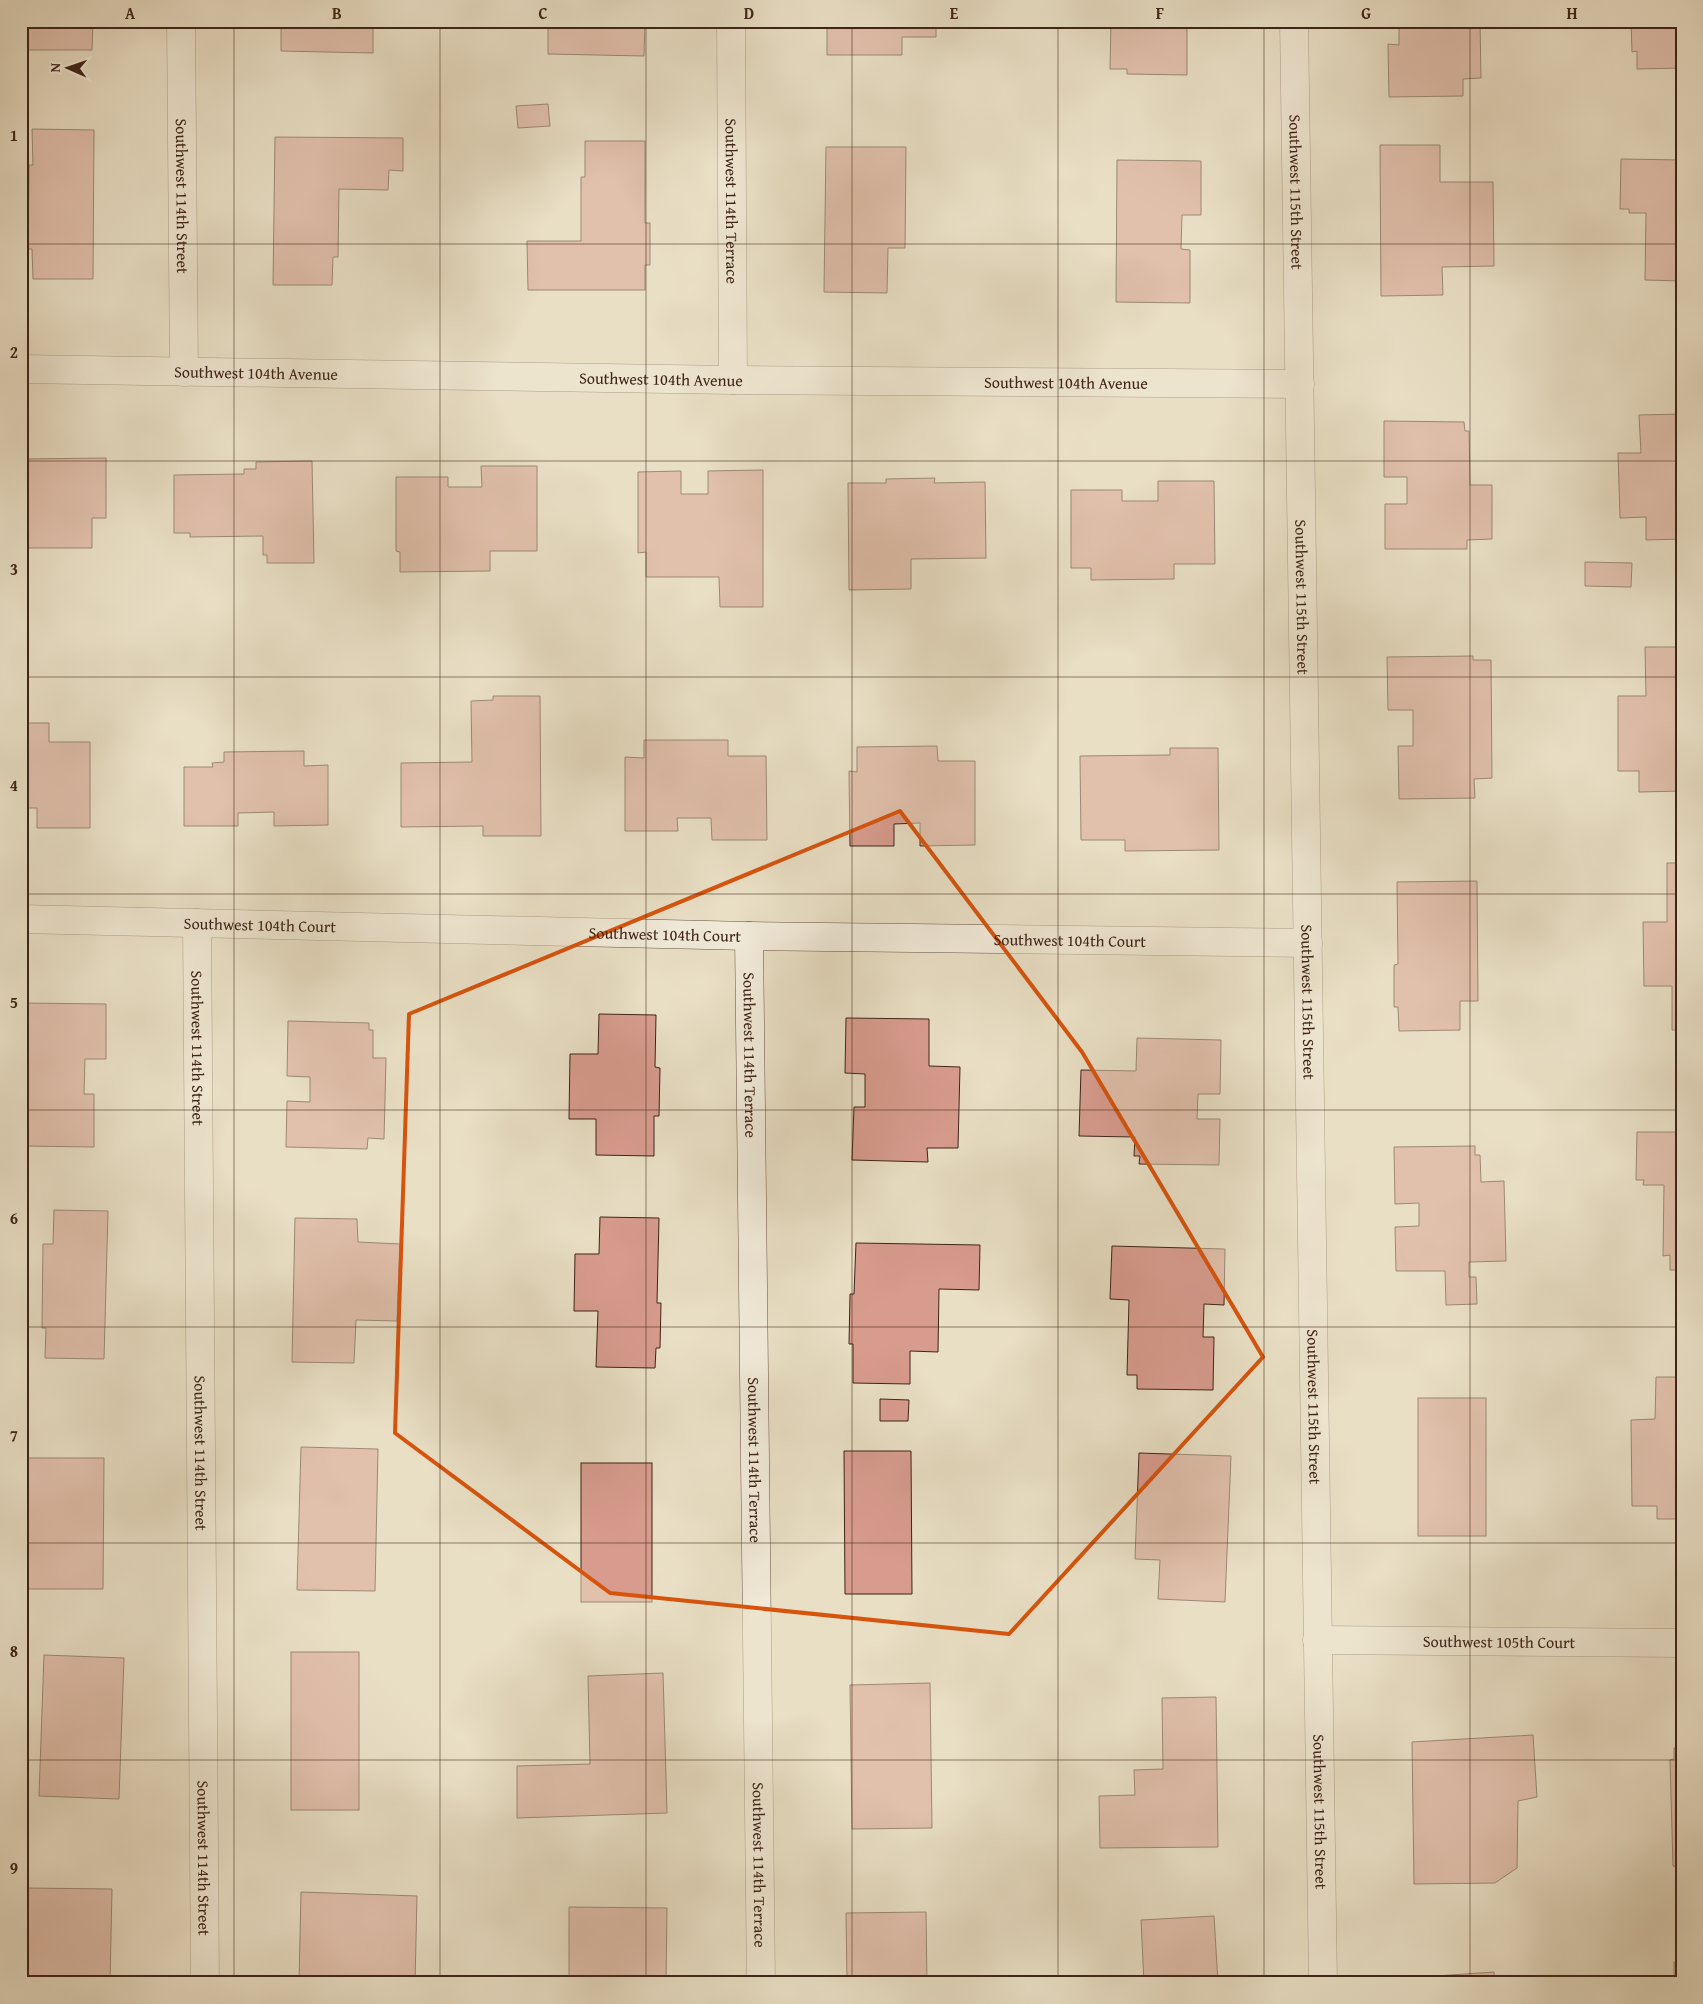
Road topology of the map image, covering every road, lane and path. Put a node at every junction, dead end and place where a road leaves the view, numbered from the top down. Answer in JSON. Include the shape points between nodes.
{"nodes":[{"id":1,"x":181,"y":21,"type":"edge"},
{"id":2,"x":731,"y":21,"type":"edge"},
{"id":3,"x":1294,"y":21,"type":"edge"},
{"id":4,"x":21,"y":369,"type":"edge"},
{"id":5,"x":184,"y":372,"type":"junction"},
{"id":6,"x":733,"y":380,"type":"junction"},
{"id":7,"x":1300,"y":384,"type":"junction"},
{"id":8,"x":21,"y":919,"type":"edge"},
{"id":9,"x":197,"y":923,"type":"junction"},
{"id":10,"x":748,"y":936,"type":"junction"},
{"id":11,"x":1308,"y":943,"type":"junction"},
{"id":12,"x":1317,"y":1640,"type":"junction"},
{"id":13,"x":1682,"y":1643,"type":"edge"},
{"id":14,"x":205,"y":1983,"type":"edge"},
{"id":15,"x":761,"y":1983,"type":"edge"},
{"id":16,"x":1324,"y":1983,"type":"edge"}],
"edges":[{"from":1,"to":5,"type":"street","name":"Southwest 114th Street"},
{"from":2,"to":6,"type":"street","name":"Southwest 114th Terrace"},
{"from":3,"to":7,"type":"street","name":"Southwest 115th Street"},
{"from":4,"to":5,"type":"street","name":"Southwest 104th Avenue"},
{"from":5,"to":6,"type":"street","name":"Southwest 104th Avenue"},
{"from":6,"to":7,"type":"street","name":"Southwest 104th Avenue"},
{"from":7,"to":11,"type":"street","name":"Southwest 115th Street"},
{"from":8,"to":9,"type":"street","name":"Southwest 104th Court"},
{"from":9,"to":10,"type":"street","name":"Southwest 104th Court"},
{"from":9,"to":14,"type":"street","name":"Southwest 114th Street"},
{"from":10,"to":11,"type":"street","name":"Southwest 104th Court"},
{"from":10,"to":15,"type":"street","name":"Southwest 114th Terrace"},
{"from":11,"to":12,"type":"street","name":"Southwest 115th Street"},
{"from":12,"to":13,"type":"street","name":"Southwest 105th Court"},
{"from":12,"to":16,"type":"street","name":"Southwest 115th Street"}]}
